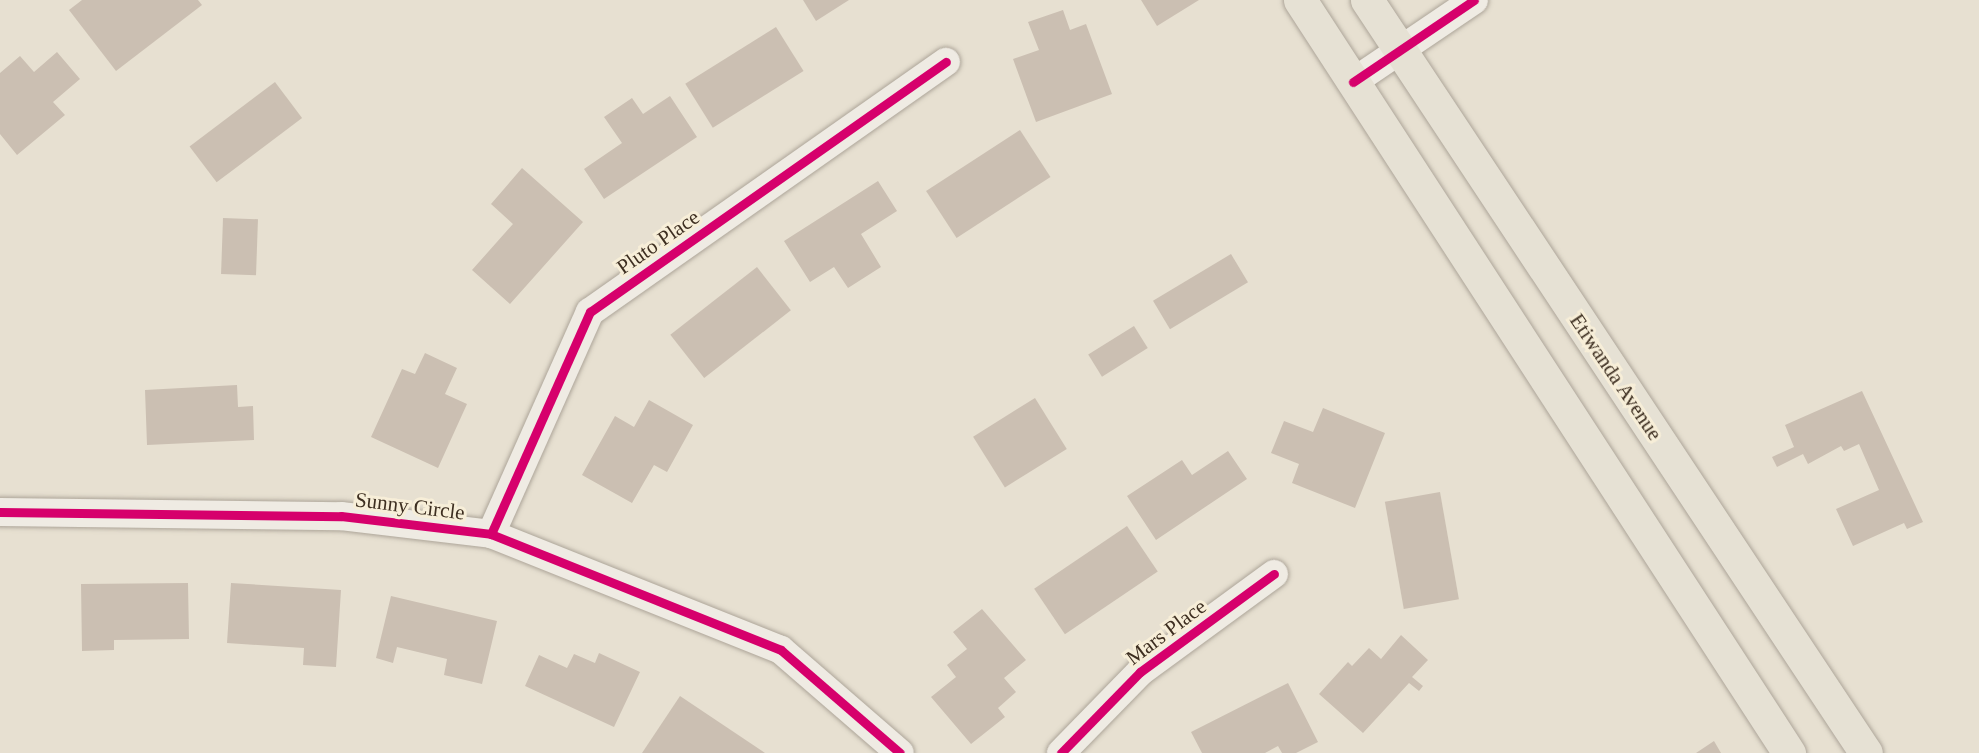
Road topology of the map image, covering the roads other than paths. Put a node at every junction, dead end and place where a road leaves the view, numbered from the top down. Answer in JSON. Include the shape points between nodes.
{"nodes":[{"id":1,"x":1300,"y":0,"type":"edge"},
{"id":2,"x":1367,"y":0,"type":"edge"},
{"id":3,"x":1474,"y":0,"type":"edge"},
{"id":4,"x":1399,"y":49,"type":"junction"},
{"id":5,"x":946,"y":62,"type":"dead end"},
{"id":6,"x":1353,"y":82,"type":"junction"},
{"id":7,"x":0,"y":512,"type":"edge"},
{"id":8,"x":491,"y":534,"type":"junction"},
{"id":9,"x":1274,"y":574,"type":"dead end"},
{"id":10,"x":900,"y":753,"type":"edge"},
{"id":11,"x":1061,"y":753,"type":"edge"},
{"id":12,"x":1789,"y":753,"type":"edge"},
{"id":13,"x":1866,"y":753,"type":"edge"}],
"edges":[{"from":1,"to":6,"type":"main road"},
{"from":2,"to":4,"type":"main road","name":"Etiwanda Avenue"},
{"from":3,"to":4,"type":"street"},
{"from":4,"to":6,"type":"street"},
{"from":4,"to":13,"type":"main road","name":"Etiwanda Avenue"},
{"from":5,"to":8,"type":"street","name":"Pluto Place","via":[[590,312]]},
{"from":6,"to":12,"type":"main road"},
{"from":7,"to":8,"type":"street","name":"Sunny Circle","via":[[340,516]]},
{"from":8,"to":10,"type":"street","name":"Sunny Circle","via":[[781,651]]},
{"from":9,"to":11,"type":"street","name":"Mars Place","via":[[1140,672]]}]}
